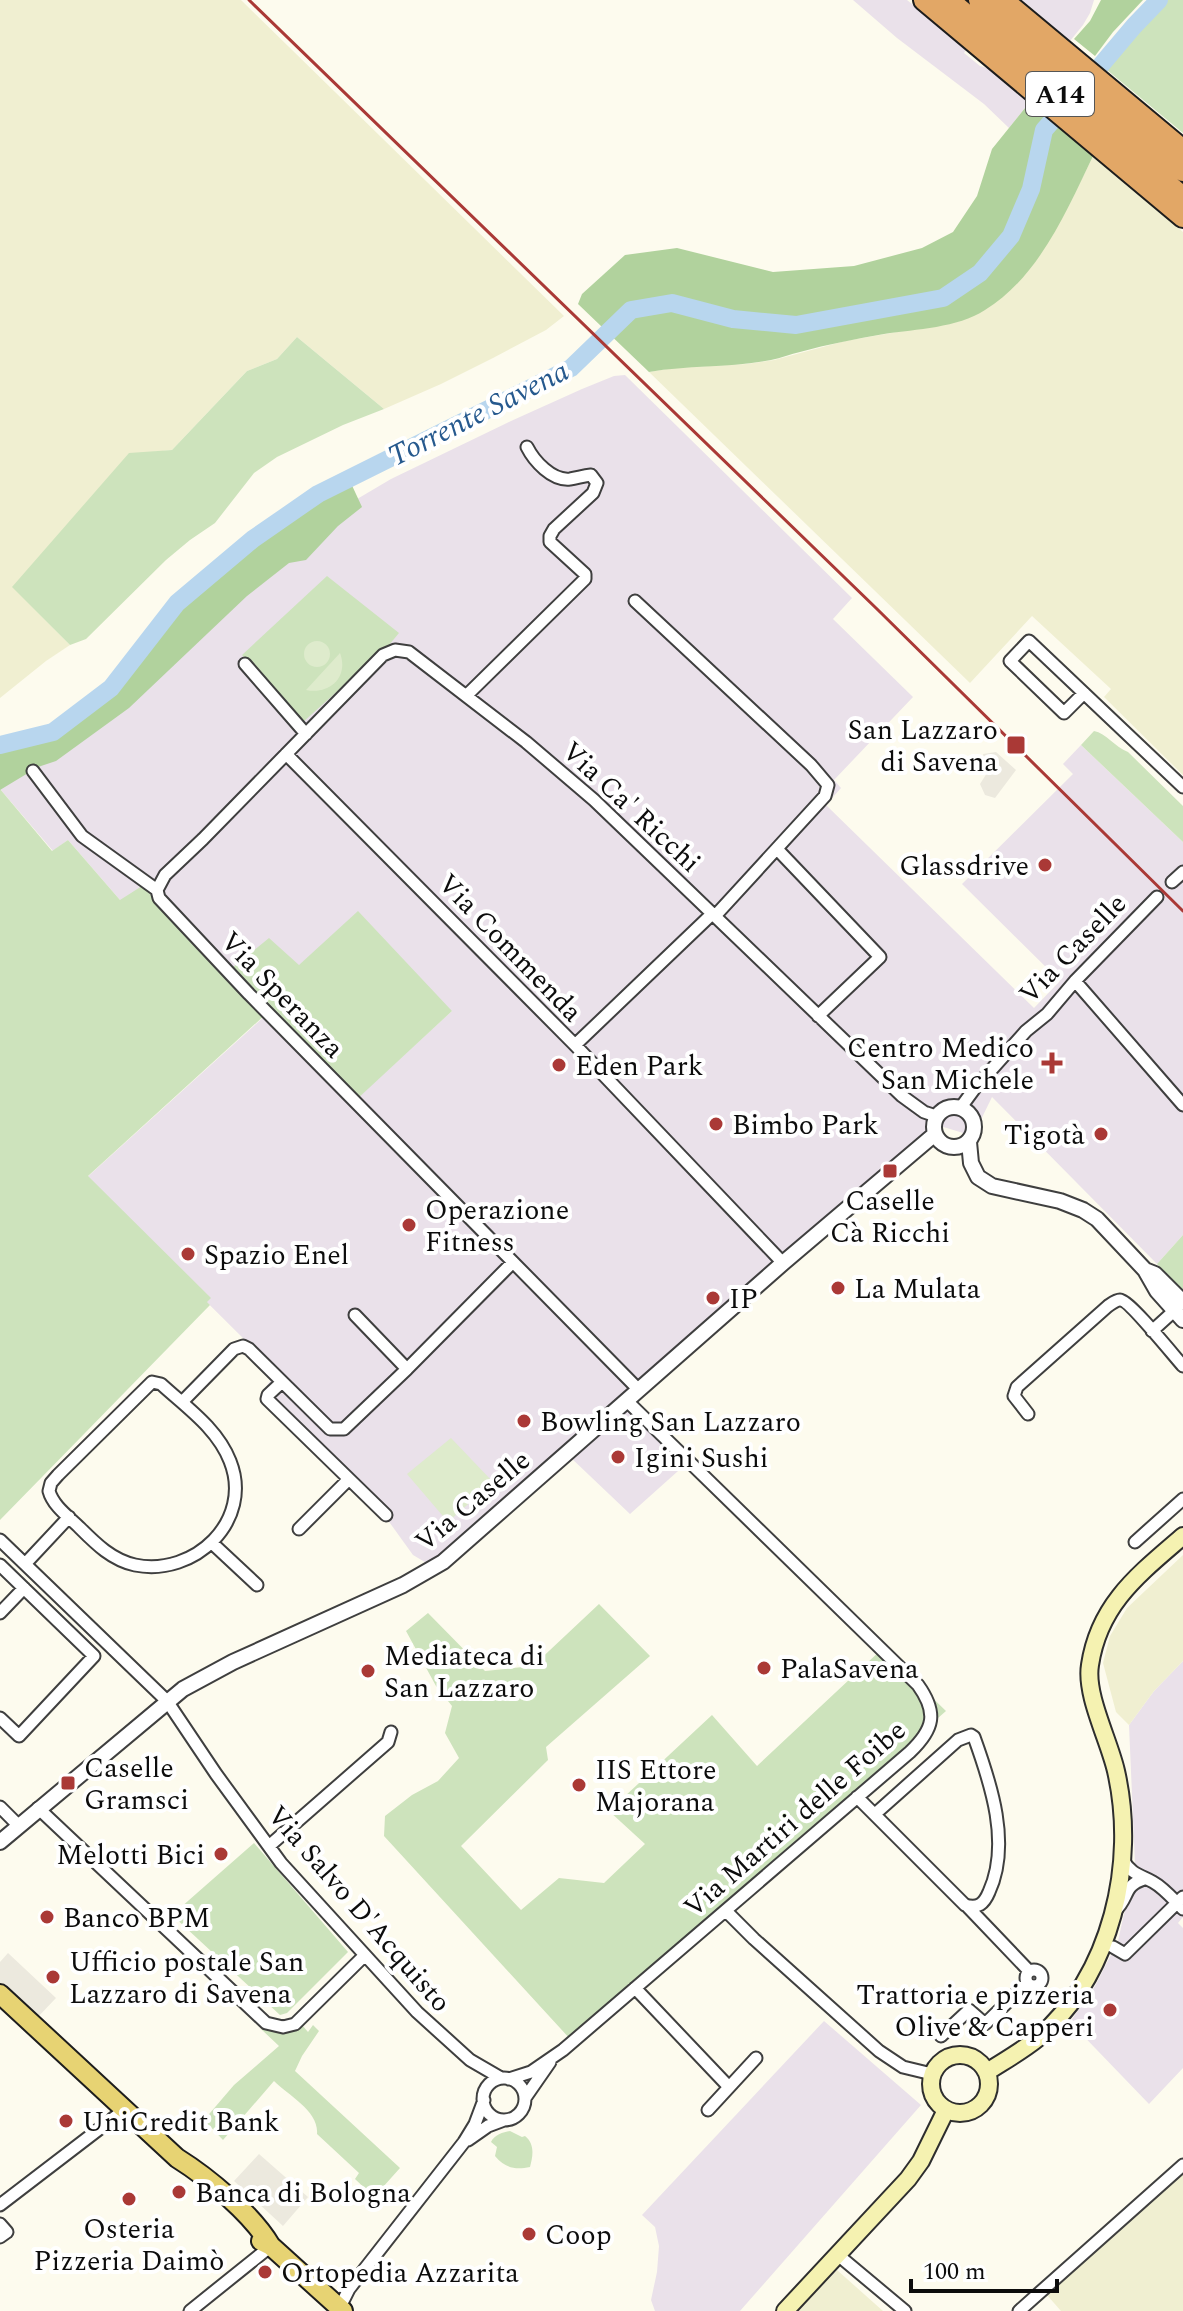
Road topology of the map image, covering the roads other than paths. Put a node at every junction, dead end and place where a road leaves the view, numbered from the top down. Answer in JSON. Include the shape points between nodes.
{"nodes":[{"id":1,"x":924,"y":0,"type":"edge"},
{"id":2,"x":949,"y":0,"type":"edge"},
{"id":3,"x":979,"y":0,"type":"edge"},
{"id":4,"x":1003,"y":0,"type":"edge"},
{"id":5,"x":1020,"y":47,"type":"junction"},
{"id":6,"x":1112,"y":124,"type":"junction"},
{"id":7,"x":1183,"y":150,"type":"edge"},
{"id":8,"x":1183,"y":171,"type":"edge"},
{"id":9,"x":1183,"y":197,"type":"edge"},
{"id":10,"x":1183,"y":217,"type":"edge"},
{"id":11,"x":527,"y":447,"type":"dead end"},
{"id":12,"x":635,"y":601,"type":"dead end"},
{"id":13,"x":245,"y":664,"type":"dead end"},
{"id":14,"x":1084,"y":693,"type":"junction"},
{"id":15,"x":466,"y":696,"type":"junction"},
{"id":16,"x":306,"y":734,"type":"junction"},
{"id":17,"x":286,"y":754,"type":"junction"},
{"id":18,"x":33,"y":771,"type":"dead end"},
{"id":19,"x":1183,"y":787,"type":"edge"},
{"id":20,"x":777,"y":849,"type":"junction"},
{"id":21,"x":1183,"y":872,"type":"edge"},
{"id":22,"x":1172,"y":882,"type":"dead end"},
{"id":23,"x":157,"y":890,"type":"junction"},
{"id":24,"x":1157,"y":897,"type":"dead end"},
{"id":25,"x":714,"y":915,"type":"junction"},
{"id":26,"x":1075,"y":981,"type":"junction"},
{"id":27,"x":818,"y":1016,"type":"junction"},
{"id":28,"x":575,"y":1045,"type":"junction"},
{"id":29,"x":1183,"y":1105,"type":"edge"},
{"id":30,"x":961,"y":1107,"type":"junction"},
{"id":31,"x":936,"y":1116,"type":"junction"},
{"id":32,"x":935,"y":1134,"type":"junction"},
{"id":33,"x":969,"y":1142,"type":"junction"},
{"id":34,"x":949,"y":1146,"type":"junction"},
{"id":35,"x":971,"y":1163,"type":"junction"},
{"id":36,"x":513,"y":1262,"type":"junction"},
{"id":37,"x":783,"y":1263,"type":"junction"},
{"id":38,"x":1180,"y":1311,"type":"edge"},
{"id":39,"x":355,"y":1315,"type":"dead end"},
{"id":40,"x":1152,"y":1331,"type":"junction"},
{"id":41,"x":1183,"y":1366,"type":"edge"},
{"id":42,"x":407,"y":1369,"type":"junction"},
{"id":43,"x":282,"y":1382,"type":"junction"},
{"id":44,"x":639,"y":1390,"type":"junction"},
{"id":45,"x":627,"y":1401,"type":"junction"},
{"id":46,"x":182,"y":1402,"type":"junction"},
{"id":47,"x":1028,"y":1414,"type":"dead end"},
{"id":48,"x":349,"y":1479,"type":"junction"},
{"id":49,"x":1183,"y":1499,"type":"edge"},
{"id":50,"x":386,"y":1515,"type":"dead end"},
{"id":51,"x":69,"y":1517,"type":"junction"},
{"id":52,"x":299,"y":1529,"type":"dead end"},
{"id":53,"x":1183,"y":1536,"type":"edge"},
{"id":54,"x":0,"y":1540,"type":"edge"},
{"id":55,"x":1135,"y":1542,"type":"dead end"},
{"id":56,"x":212,"y":1543,"type":"junction"},
{"id":57,"x":25,"y":1564,"type":"junction"},
{"id":58,"x":0,"y":1565,"type":"edge"},
{"id":59,"x":257,"y":1585,"type":"dead end"},
{"id":60,"x":24,"y":1588,"type":"junction"},
{"id":61,"x":0,"y":1613,"type":"edge"},
{"id":62,"x":167,"y":1701,"type":"junction"},
{"id":63,"x":0,"y":1718,"type":"edge"},
{"id":64,"x":391,"y":1732,"type":"dead end"},
{"id":65,"x":857,"y":1797,"type":"junction"},
{"id":66,"x":0,"y":1807,"type":"edge"},
{"id":67,"x":38,"y":1808,"type":"junction"},
{"id":68,"x":875,"y":1814,"type":"junction"},
{"id":69,"x":18,"y":1825,"type":"junction"},
{"id":70,"x":0,"y":1842,"type":"edge"},
{"id":71,"x":269,"y":1846,"type":"junction"},
{"id":72,"x":1122,"y":1858,"type":"junction"},
{"id":73,"x":1144,"y":1879,"type":"junction"},
{"id":74,"x":1181,"y":1903,"type":"edge"},
{"id":75,"x":965,"y":1905,"type":"junction"},
{"id":76,"x":726,"y":1911,"type":"junction"},
{"id":77,"x":1113,"y":1913,"type":"junction"},
{"id":78,"x":1113,"y":1947,"type":"dead end"},
{"id":79,"x":365,"y":1955,"type":"junction"},
{"id":80,"x":635,"y":1988,"type":"junction"},
{"id":81,"x":0,"y":1994,"type":"edge"},
{"id":82,"x":941,"y":2036,"type":"dead end"},
{"id":83,"x":553,"y":2058,"type":"junction"},
{"id":84,"x":756,"y":2058,"type":"dead end"},
{"id":85,"x":470,"y":2060,"type":"junction"},
{"id":86,"x":987,"y":2072,"type":"junction"},
{"id":87,"x":932,"y":2074,"type":"junction"},
{"id":88,"x":505,"y":2078,"type":"junction"},
{"id":89,"x":729,"y":2087,"type":"junction"},
{"id":90,"x":484,"y":2097,"type":"junction"},
{"id":91,"x":525,"y":2098,"type":"junction"},
{"id":92,"x":124,"y":2110,"type":"junction"},
{"id":93,"x":708,"y":2110,"type":"dead end"},
{"id":94,"x":946,"y":2110,"type":"junction"},
{"id":95,"x":504,"y":2120,"type":"junction"},
{"id":96,"x":464,"y":2142,"type":"junction"},
{"id":97,"x":1183,"y":2165,"type":"edge"},
{"id":98,"x":0,"y":2204,"type":"edge"},
{"id":99,"x":0,"y":2224,"type":"edge"},
{"id":100,"x":0,"y":2237,"type":"edge"},
{"id":101,"x":271,"y":2246,"type":"junction"},
{"id":102,"x":838,"y":2255,"type":"junction"},
{"id":103,"x":190,"y":2311,"type":"edge"},
{"id":104,"x":340,"y":2311,"type":"edge"},
{"id":105,"x":785,"y":2311,"type":"edge"},
{"id":106,"x":905,"y":2311,"type":"edge"},
{"id":107,"x":1019,"y":2311,"type":"edge"}],
"edges":[{"from":1,"to":5,"type":"highway"},
{"from":2,"to":5,"type":"highway","number":"A14"},
{"from":3,"to":5,"type":"highway","number":"A14"},
{"from":4,"to":5,"type":"highway"},
{"from":5,"to":6,"type":"highway","number":"A14"},
{"from":5,"to":6,"type":"highway"},
{"from":6,"to":7,"type":"highway"},
{"from":6,"to":8,"type":"highway","number":"A14"},
{"from":6,"to":9,"type":"highway","number":"A14"},
{"from":6,"to":10,"type":"highway"},
{"from":11,"to":15,"type":"street","via":[[560,479],[591,475],[597,483],[550,536],[585,579]]},
{"from":12,"to":20,"type":"street","via":[[828,785],[825,796]]},
{"from":13,"to":16,"type":"street"},
{"from":14,"to":14,"type":"street","via":[[1029,641],[1010,661],[1064,713]]},
{"from":14,"to":19,"type":"street"},
{"from":15,"to":16,"type":"street","name":"Via Ca' Ricchi","via":[[412,654],[398,650],[383,655]]},
{"from":15,"to":25,"type":"street","name":"Via Ca' Ricchi","via":[[561,770]]},
{"from":16,"to":17,"type":"street"},
{"from":17,"to":23,"type":"street","via":[[165,875]]},
{"from":17,"to":28,"type":"street","name":"Via Commenda"},
{"from":18,"to":23,"type":"street","name":"Via Speranza","via":[[82,836]]},
{"from":20,"to":25,"type":"street"},
{"from":20,"to":27,"type":"street","via":[[880,957]]},
{"from":21,"to":22,"type":"street"},
{"from":23,"to":36,"type":"street","name":"Via Speranza","via":[[166,908]]},
{"from":24,"to":26,"type":"street","name":"Via Caselle"},
{"from":25,"to":27,"type":"street","name":"Via Ca' Ricchi"},
{"from":25,"to":28,"type":"street"},
{"from":26,"to":29,"type":"street"},
{"from":26,"to":30,"type":"street","name":"Via Caselle"},
{"from":27,"to":31,"type":"street","name":"Via Ca' Ricchi","via":[[902,1096]]},
{"from":28,"to":37,"type":"street","name":"Via Commenda"},
{"from":30,"to":31,"type":"street"},
{"from":30,"to":33,"type":"street","via":[[976,1127]]},
{"from":31,"to":32,"type":"street"},
{"from":32,"to":34,"type":"street"},
{"from":32,"to":37,"type":"street","name":"Via Caselle"},
{"from":33,"to":34,"type":"street"},
{"from":33,"to":35,"type":"street"},
{"from":34,"to":35,"type":"street"},
{"from":35,"to":38,"type":"street","via":[[978,1177],[992,1186],[1044,1196],[1097,1219],[1155,1274]]},
{"from":36,"to":42,"type":"street"},
{"from":36,"to":44,"type":"street","name":"Via Speranza"},
{"from":37,"to":44,"type":"street","name":"Via Caselle"},
{"from":38,"to":40,"type":"street"},
{"from":39,"to":42,"type":"street"},
{"from":40,"to":41,"type":"street"},
{"from":40,"to":47,"type":"street","via":[[1122,1300],[1115,1301],[1014,1392]]},
{"from":42,"to":43,"type":"street","via":[[350,1424],[336,1430]]},
{"from":43,"to":46,"type":"street","via":[[249,1349],[239,1346]]},
{"from":43,"to":48,"type":"street","via":[[267,1399]]},
{"from":44,"to":45,"type":"street","name":"Via Caselle"},
{"from":45,"to":62,"type":"street","name":"Via Caselle","via":[[433,1569],[212,1672]]},
{"from":45,"to":65,"type":"street","name":"Via Martiri delle Foibe","via":[[927,1697],[931,1720],[922,1741]]},
{"from":46,"to":51,"type":"street","via":[[161,1384],[148,1384],[58,1475],[50,1495]]},
{"from":46,"to":56,"type":"street","via":[[216,1436],[233,1469],[232,1507]]},
{"from":48,"to":50,"type":"street"},
{"from":48,"to":52,"type":"street"},
{"from":49,"to":55,"type":"street"},
{"from":51,"to":56,"type":"street","via":[[107,1553],[135,1565],[179,1563]]},
{"from":51,"to":57,"type":"street"},
{"from":53,"to":72,"type":"main road","via":[[1122,1591],[1103,1621],[1089,1666],[1090,1687],[1119,1787]]},
{"from":54,"to":57,"type":"street","name":"Via Salvo D'Acquisto"},
{"from":56,"to":59,"type":"street"},
{"from":57,"to":62,"type":"street","name":"Via Salvo D'Acquisto"},
{"from":58,"to":60,"type":"street"},
{"from":60,"to":61,"type":"street"},
{"from":60,"to":63,"type":"street","via":[[94,1656],[19,1736]]},
{"from":62,"to":67,"type":"street","name":"Via Caselle"},
{"from":62,"to":71,"type":"street","name":"Via Salvo D'Acquisto"},
{"from":64,"to":71,"type":"street","via":[[388,1742]]},
{"from":65,"to":68,"type":"street"},
{"from":65,"to":76,"type":"street","name":"Via Martiri delle Foibe"},
{"from":66,"to":69,"type":"street"},
{"from":67,"to":69,"type":"street","name":"Via Caselle"},
{"from":67,"to":79,"type":"street","via":[[266,2023],[283,2027],[299,2021]]},
{"from":68,"to":75,"type":"street"},
{"from":68,"to":75,"type":"street","via":[[958,1740],[974,1737],[995,1808],[997,1863],[985,1899],[973,1908]]},
{"from":69,"to":70,"type":"street","name":"Via Caselle"},
{"from":71,"to":79,"type":"street","name":"Via Salvo D'Acquisto"},
{"from":72,"to":73,"type":"street"},
{"from":72,"to":77,"type":"main road"},
{"from":73,"to":74,"type":"street"},
{"from":73,"to":77,"type":"street","via":[[1133,1884]]},
{"from":74,"to":78,"type":"street","via":[[1125,1954]]},
{"from":75,"to":82,"type":"street","via":[[1028,1977],[985,2024],[969,2010]]},
{"from":76,"to":80,"type":"street","name":"Via Martiri delle Foibe"},
{"from":76,"to":87,"type":"street","via":[[879,2051],[903,2067]]},
{"from":77,"to":86,"type":"main road","via":[[1089,1973],[1068,2005],[1038,2038]]},
{"from":79,"to":85,"type":"street","name":"Via Salvo D'Acquisto"},
{"from":80,"to":83,"type":"street","name":"Via Martiri delle Foibe"},
{"from":80,"to":89,"type":"street"},
{"from":81,"to":92,"type":"main road"},
{"from":83,"to":88,"type":"street","name":"Via Martiri delle Foibe","via":[[531,2072]]},
{"from":83,"to":91,"type":"street","name":"Via Martiri delle Foibe"},
{"from":84,"to":89,"type":"street"},
{"from":85,"to":88,"type":"street"},
{"from":85,"to":90,"type":"street","via":[[483,2081]]},
{"from":86,"to":87,"type":"main road","via":[[982,2063],[964,2055],[945,2059]]},
{"from":86,"to":94,"type":"main road","via":[[990,2085],[983,2103],[966,2113]]},
{"from":87,"to":94,"type":"main road","via":[[933,2095]]},
{"from":88,"to":90,"type":"street","name":"Via Martiri delle Foibe","via":[[490,2083]]},
{"from":88,"to":91,"type":"street","via":[[521,2087]]},
{"from":89,"to":93,"type":"street"},
{"from":90,"to":95,"type":"street","via":[[491,2115]]},
{"from":90,"to":96,"type":"street","name":"Via Martiri delle Foibe"},
{"from":91,"to":95,"type":"street","name":"Via Martiri delle Foibe","via":[[519,2114]]},
{"from":92,"to":98,"type":"street"},
{"from":92,"to":101,"type":"main road","via":[[260,2227]]},
{"from":94,"to":102,"type":"main road","via":[[908,2179]]},
{"from":95,"to":96,"type":"street","name":"Via Martiri delle Foibe"},
{"from":96,"to":104,"type":"street","name":"Via Martiri delle Foibe","via":[[349,2289]]},
{"from":97,"to":107,"type":"street"},
{"from":99,"to":100,"type":"street","via":[[7,2232]]},
{"from":101,"to":103,"type":"street"},
{"from":101,"to":104,"type":"main road"},
{"from":102,"to":105,"type":"main road"},
{"from":102,"to":106,"type":"street"}]}
